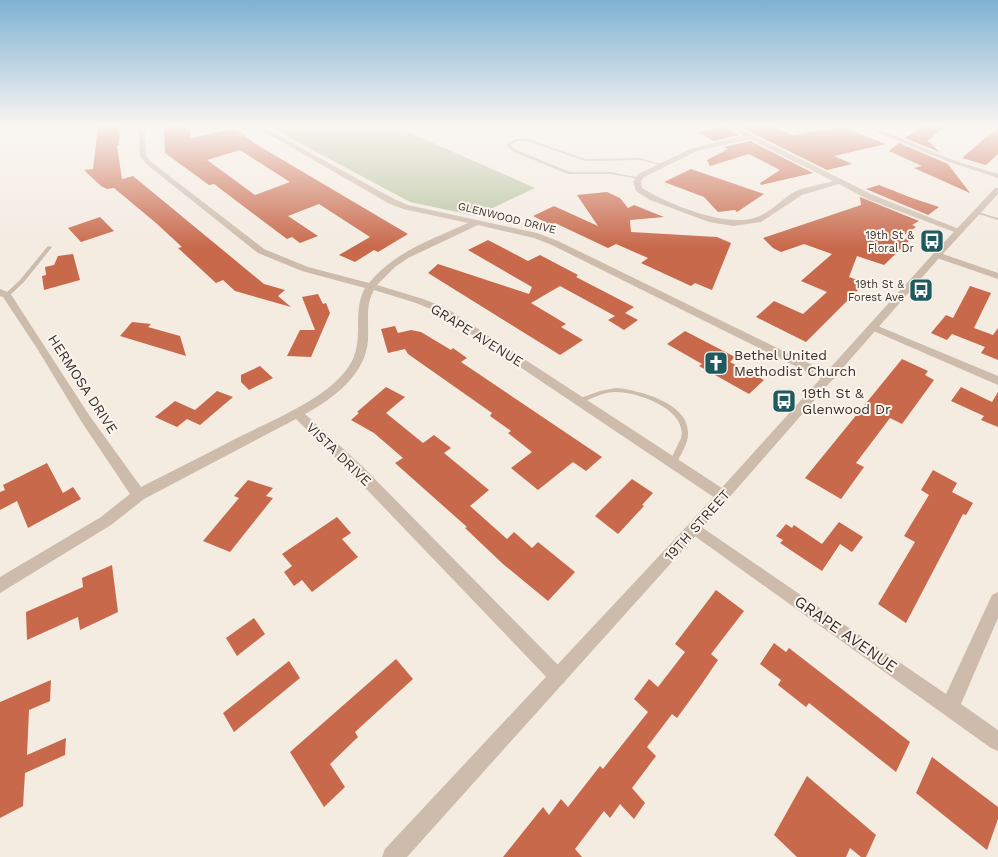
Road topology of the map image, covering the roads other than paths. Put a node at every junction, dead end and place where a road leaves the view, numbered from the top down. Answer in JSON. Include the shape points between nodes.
{"nodes":[{"id":1,"x":153,"y":167,"type":"edge"},
{"id":2,"x":331,"y":167,"type":"edge"},
{"id":3,"x":554,"y":167,"type":"edge"},
{"id":4,"x":659,"y":167,"type":"edge"},
{"id":5,"x":809,"y":167,"type":"edge"},
{"id":6,"x":970,"y":167,"type":"edge"},
{"id":7,"x":998,"y":176,"type":"edge"},
{"id":8,"x":639,"y":178,"type":"junction"},
{"id":9,"x":839,"y":182,"type":"junction"},
{"id":10,"x":998,"y":190,"type":"edge"},
{"id":11,"x":977,"y":212,"type":"junction"},
{"id":12,"x":998,"y":219,"type":"edge"},
{"id":13,"x":476,"y":223,"type":"junction"},
{"id":14,"x":960,"y":231,"type":"junction"},
{"id":15,"x":50,"y":247,"type":"dead end"},
{"id":16,"x":937,"y":255,"type":"junction"},
{"id":17,"x":998,"y":276,"type":"edge"},
{"id":18,"x":371,"y":286,"type":"junction"},
{"id":19,"x":3,"y":294,"type":"edge"},
{"id":20,"x":873,"y":327,"type":"junction"},
{"id":21,"x":829,"y":378,"type":"junction"},
{"id":22,"x":998,"y":381,"type":"edge"},
{"id":23,"x":580,"y":401,"type":"junction"},
{"id":24,"x":297,"y":413,"type":"junction"},
{"id":25,"x":673,"y":463,"type":"junction"},
{"id":26,"x":139,"y":495,"type":"junction"},
{"id":27,"x":723,"y":496,"type":"junction"},
{"id":28,"x":694,"y":528,"type":"junction"},
{"id":29,"x":0,"y":586,"type":"edge"},
{"id":30,"x":998,"y":600,"type":"edge"},
{"id":31,"x":558,"y":677,"type":"junction"},
{"id":32,"x":950,"y":707,"type":"junction"},
{"id":33,"x":998,"y":741,"type":"edge"},
{"id":34,"x":392,"y":857,"type":"edge"}],
"edges":[{"from":1,"to":18,"type":"street","name":"GRAPE AVENUE","via":[[261,251],[282,261]]},
{"from":2,"to":13,"type":"street","name":"GLENWOOD DRIVE","via":[[406,207]]},
{"from":3,"to":8,"type":"lane","via":[[569,173]]},
{"from":4,"to":8,"type":"street"},
{"from":5,"to":9,"type":"street"},
{"from":6,"to":7,"type":"street"},
{"from":8,"to":9,"type":"street","via":[[639,189],[645,193],[712,220],[729,223],[758,220],[799,193]]},
{"from":9,"to":14,"type":"street","via":[[912,215]]},
{"from":10,"to":11,"type":"street","name":"19TH STREET"},
{"from":11,"to":12,"type":"lane"},
{"from":11,"to":14,"type":"street","name":"19TH STREET"},
{"from":13,"to":18,"type":"street","via":[[413,252],[395,263]]},
{"from":13,"to":21,"type":"street","name":"GLENWOOD DRIVE","via":[[555,243]]},
{"from":14,"to":16,"type":"street","name":"19TH STREET"},
{"from":15,"to":19,"type":"lane","via":[[22,281]]},
{"from":16,"to":17,"type":"street"},
{"from":16,"to":20,"type":"street","name":"19TH STREET"},
{"from":18,"to":23,"type":"street","name":"GRAPE AVENUE","via":[[421,300],[442,310]]},
{"from":18,"to":24,"type":"street","via":[[362,306],[363,342],[356,362],[346,378],[329,393]]},
{"from":19,"to":26,"type":"street","name":"HERMOSA DRIVE"},
{"from":20,"to":21,"type":"street","name":"19TH STREET"},
{"from":20,"to":22,"type":"street"},
{"from":21,"to":27,"type":"street","name":"19TH STREET"},
{"from":23,"to":25,"type":"street","name":"GRAPE AVENUE"},
{"from":23,"to":25,"type":"lane","via":[[615,390],[638,393],[656,400],[680,416],[685,433]]},
{"from":24,"to":26,"type":"street","name":"VISTA DRIVE"},
{"from":24,"to":31,"type":"street","name":"VISTA DRIVE"},
{"from":25,"to":27,"type":"street","name":"GRAPE AVENUE"},
{"from":26,"to":29,"type":"street","name":"VISTA DRIVE","via":[[106,521]]},
{"from":27,"to":28,"type":"street","name":"19TH STREET"},
{"from":28,"to":31,"type":"street","name":"19TH STREET"},
{"from":28,"to":32,"type":"street","name":"GRAPE AVENUE"},
{"from":30,"to":32,"type":"street"},
{"from":31,"to":34,"type":"street","name":"19TH STREET"},
{"from":32,"to":33,"type":"street","name":"GRAPE AVENUE"}]}
